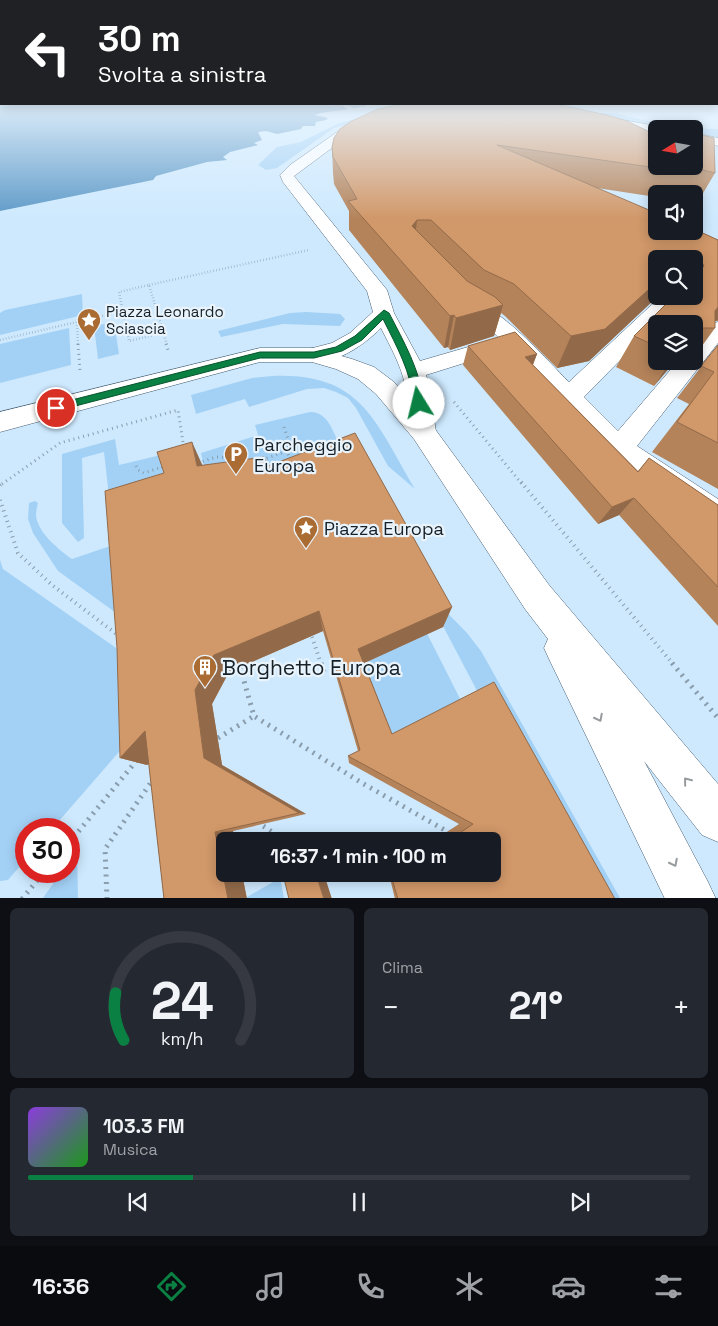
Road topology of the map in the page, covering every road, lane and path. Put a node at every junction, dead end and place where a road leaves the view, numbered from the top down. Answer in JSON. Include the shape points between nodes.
{"nodes":[{"id":1,"x":342,"y":135,"type":"edge"},
{"id":2,"x":703,"y":139,"type":"edge"},
{"id":3,"x":718,"y":142,"type":"edge"},
{"id":4,"x":339,"y":243,"type":"junction"},
{"id":5,"x":149,"y":286,"type":"junction"},
{"id":6,"x":457,"y":294,"type":"edge"},
{"id":7,"x":667,"y":305,"type":"edge"},
{"id":8,"x":123,"y":311,"type":"junction"},
{"id":9,"x":384,"y":313,"type":"junction"},
{"id":10,"x":659,"y":315,"type":"edge"},
{"id":11,"x":77,"y":322,"type":"junction"},
{"id":12,"x":648,"y":328,"type":"edge"},
{"id":13,"x":718,"y":329,"type":"edge"},
{"id":14,"x":163,"y":333,"type":"junction"},
{"id":15,"x":0,"y":340,"type":"edge"},
{"id":16,"x":513,"y":340,"type":"junction"},
{"id":17,"x":703,"y":344,"type":"edge"},
{"id":18,"x":169,"y":353,"type":"dead end"},
{"id":19,"x":314,"y":355,"type":"junction"},
{"id":20,"x":681,"y":370,"type":"edge"},
{"id":21,"x":80,"y":371,"type":"dead end"},
{"id":22,"x":412,"y":371,"type":"junction"},
{"id":23,"x":569,"y":398,"type":"junction"},
{"id":24,"x":452,"y":400,"type":"dead end"},
{"id":25,"x":0,"y":422,"type":"edge"},
{"id":26,"x":284,"y":427,"type":"dead end"},
{"id":27,"x":423,"y":432,"type":"junction"},
{"id":28,"x":619,"y":449,"type":"junction"},
{"id":29,"x":287,"y":451,"type":"junction"},
{"id":30,"x":186,"y":457,"type":"edge"},
{"id":31,"x":190,"y":465,"type":"edge"},
{"id":32,"x":136,"y":466,"type":"dead end"},
{"id":33,"x":293,"y":469,"type":"edge"},
{"id":34,"x":164,"y":473,"type":"edge"},
{"id":35,"x":0,"y":485,"type":"edge"},
{"id":36,"x":0,"y":500,"type":"edge"},
{"id":37,"x":718,"y":517,"type":"edge"},
{"id":38,"x":537,"y":598,"type":"junction"},
{"id":39,"x":121,"y":637,"type":"edge"},
{"id":40,"x":312,"y":637,"type":"edge"},
{"id":41,"x":240,"y":667,"type":"edge"},
{"id":42,"x":324,"y":672,"type":"dead end"},
{"id":43,"x":254,"y":716,"type":"junction"},
{"id":44,"x":718,"y":718,"type":"edge"},
{"id":45,"x":218,"y":738,"type":"dead end"},
{"id":46,"x":140,"y":756,"type":"edge"},
{"id":47,"x":155,"y":778,"type":"edge"},
{"id":48,"x":718,"y":819,"type":"edge"},
{"id":49,"x":254,"y":820,"type":"edge"},
{"id":50,"x":80,"y":829,"type":"edge"},
{"id":51,"x":272,"y":832,"type":"edge"},
{"id":52,"x":448,"y":832,"type":"edge"},
{"id":53,"x":35,"y":883,"type":"edge"},
{"id":54,"x":22,"y":898,"type":"edge"},
{"id":55,"x":107,"y":898,"type":"edge"},
{"id":56,"x":692,"y":898,"type":"edge"}],
"edges":[{"from":1,"to":4,"type":"main road","via":[[287,175]]},
{"from":2,"to":3,"type":"main road"},
{"from":4,"to":5,"type":"path"},
{"from":4,"to":9,"type":"main road","via":[[377,290]]},
{"from":5,"to":8,"type":"path","via":[[119,292]]},
{"from":5,"to":14,"type":"path"},
{"from":6,"to":16,"type":"main road","via":[[469,307],[496,322]]},
{"from":7,"to":10,"type":"main road"},
{"from":8,"to":11,"type":"path"},
{"from":8,"to":14,"type":"path","via":[[130,341]]},
{"from":9,"to":19,"type":"main road","via":[[358,338],[339,349]]},
{"from":9,"to":22,"type":"main road"},
{"from":11,"to":15,"type":"path"},
{"from":11,"to":21,"type":"path"},
{"from":12,"to":23,"type":"main road"},
{"from":13,"to":17,"type":"main road"},
{"from":14,"to":18,"type":"path"},
{"from":16,"to":22,"type":"main road"},
{"from":16,"to":23,"type":"main road"},
{"from":19,"to":25,"type":"main road","via":[[260,355]]},
{"from":19,"to":27,"type":"main road","via":[[366,374],[385,388]]},
{"from":20,"to":28,"type":"main road"},
{"from":22,"to":27,"type":"main road","via":[[417,384]]},
{"from":23,"to":28,"type":"main road"},
{"from":24,"to":44,"type":"path"},
{"from":26,"to":29,"type":"path","via":[[289,442]]},
{"from":27,"to":38,"type":"main road"},
{"from":28,"to":37,"type":"main road"},
{"from":29,"to":31,"type":"path","via":[[264,460],[216,457]]},
{"from":29,"to":33,"type":"path"},
{"from":30,"to":35,"type":"path","via":[[178,410],[60,443]]},
{"from":32,"to":34,"type":"path","via":[[144,473],[162,467]]},
{"from":36,"to":39,"type":"path","via":[[18,553],[52,585]]},
{"from":48,"to":38,"type":"main road","one_way":true},
{"from":38,"to":56,"type":"main road","one_way":true},
{"from":40,"to":42,"type":"path"},
{"from":41,"to":43,"type":"path"},
{"from":43,"to":45,"type":"path"},
{"from":43,"to":52,"type":"path"},
{"from":46,"to":50,"type":"path"},
{"from":47,"to":55,"type":"path","via":[[105,849]]},
{"from":49,"to":51,"type":"path"},
{"from":53,"to":54,"type":"path"}]}
